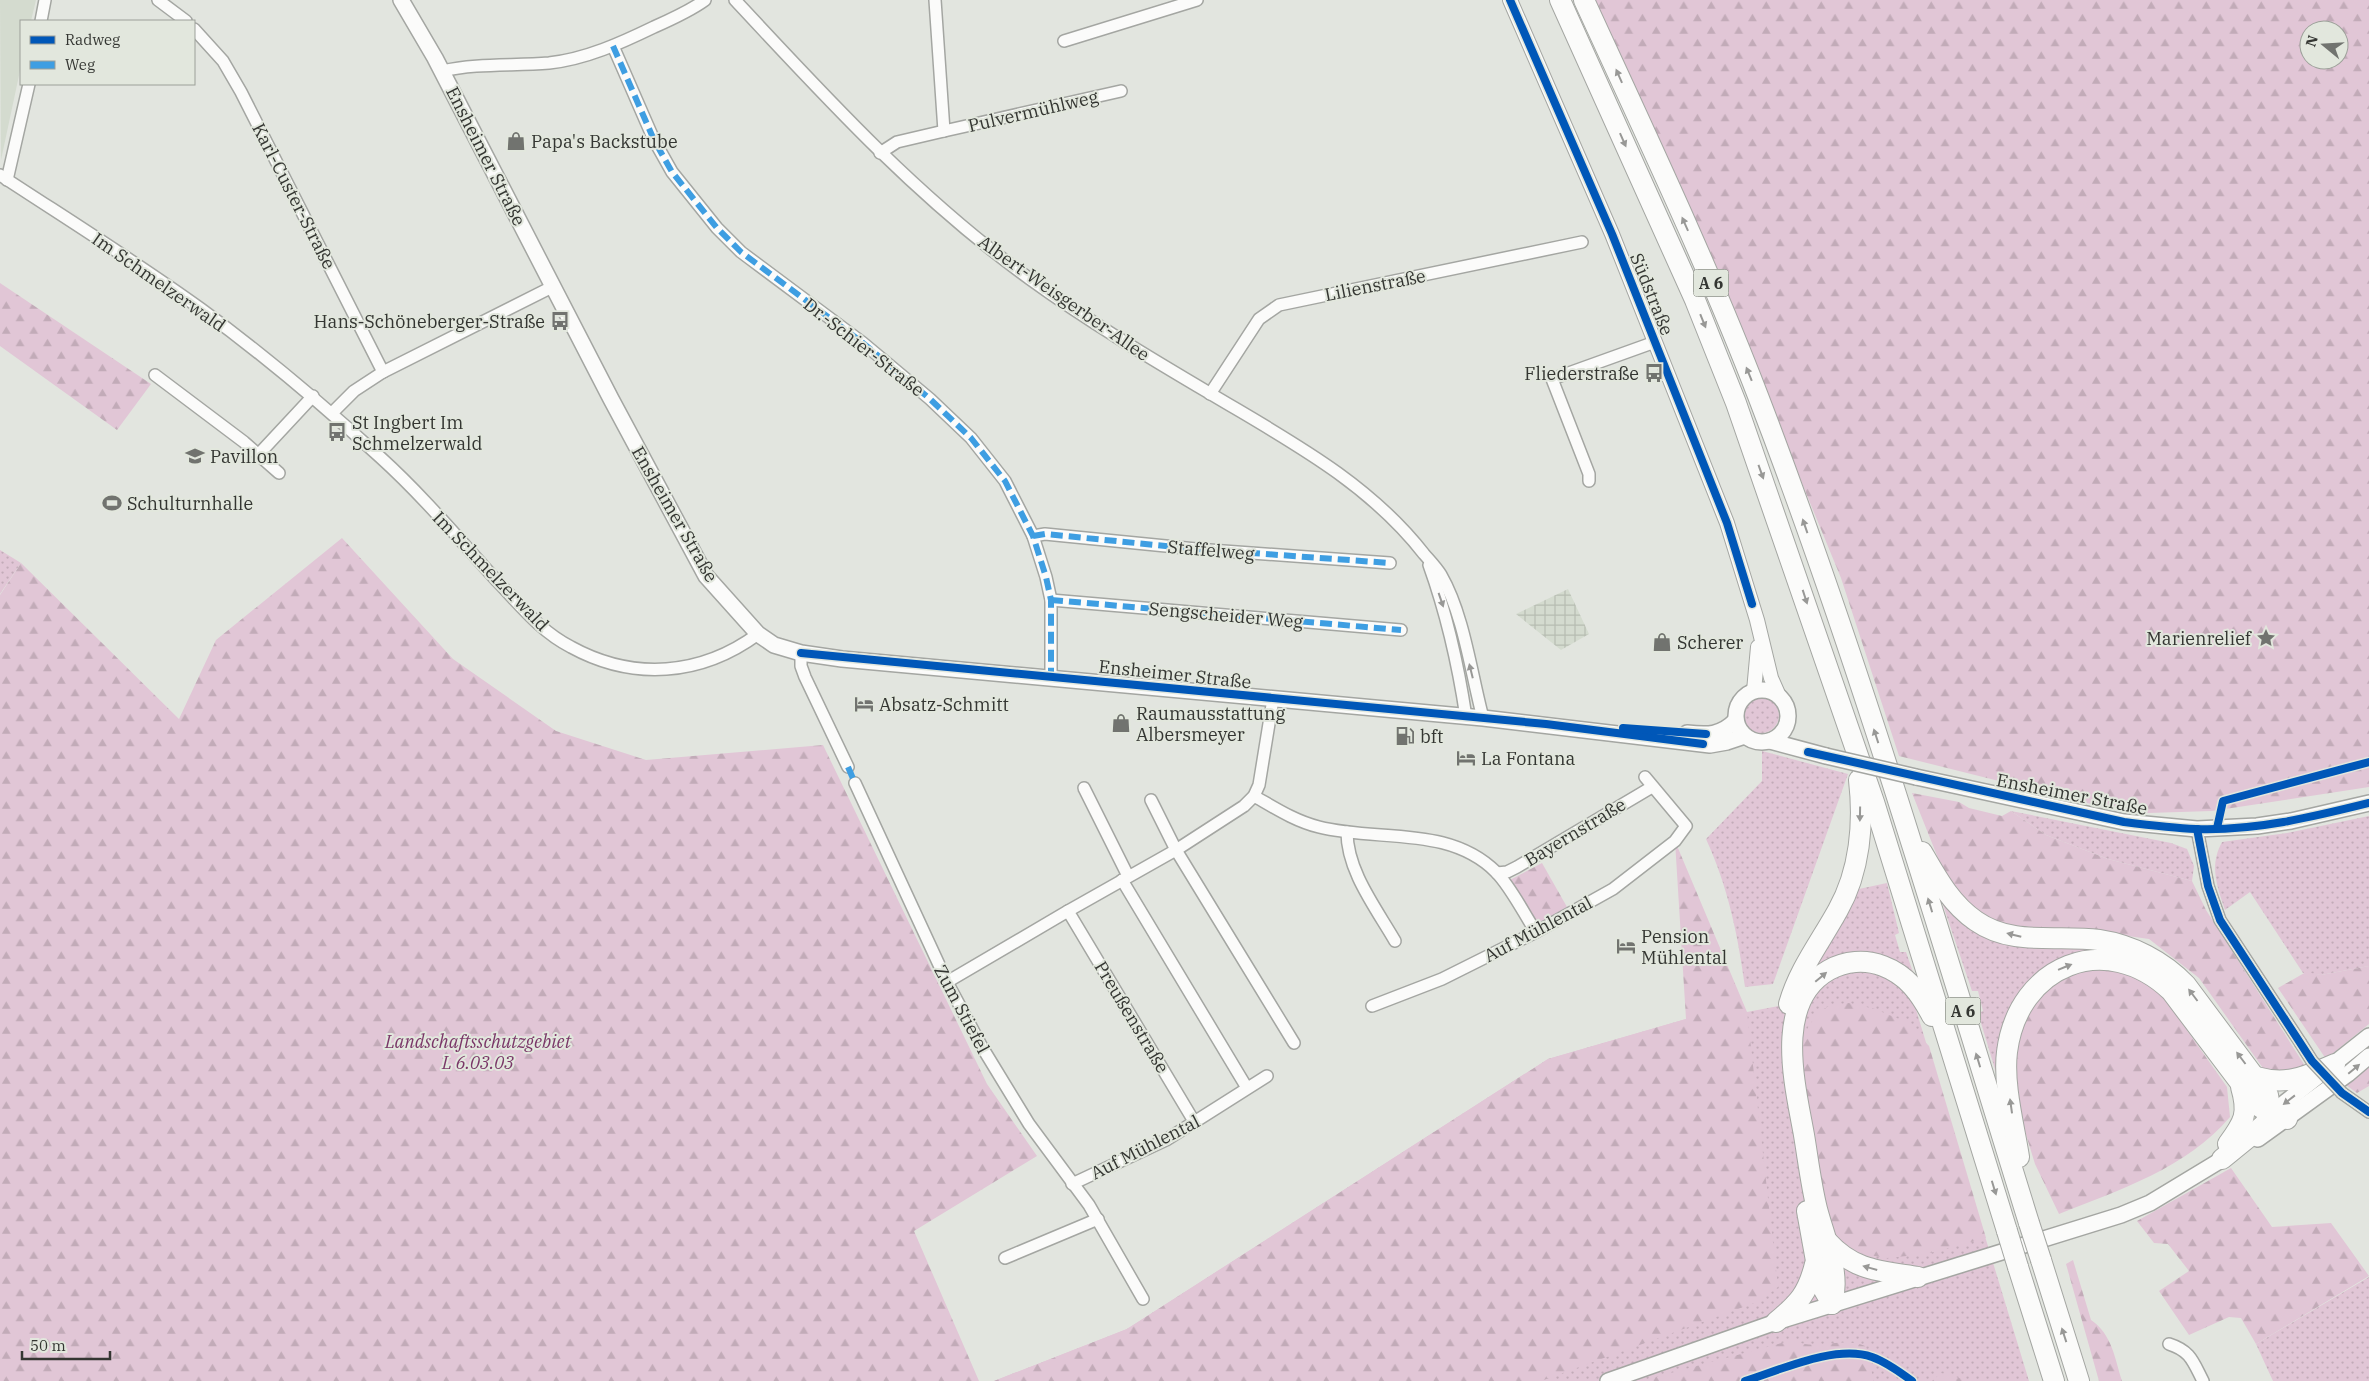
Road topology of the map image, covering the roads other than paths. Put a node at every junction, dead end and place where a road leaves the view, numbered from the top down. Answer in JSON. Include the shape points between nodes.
{"nodes":[{"id":1,"x":45,"y":0,"type":"edge"},
{"id":2,"x":158,"y":0,"type":"edge"},
{"id":3,"x":401,"y":0,"type":"edge"},
{"id":4,"x":705,"y":0,"type":"edge"},
{"id":5,"x":735,"y":0,"type":"edge"},
{"id":6,"x":935,"y":0,"type":"edge"},
{"id":7,"x":1197,"y":0,"type":"edge"},
{"id":8,"x":1510,"y":0,"type":"edge"},
{"id":9,"x":1560,"y":0,"type":"edge"},
{"id":10,"x":1584,"y":0,"type":"edge"},
{"id":11,"x":41,"y":20,"type":"edge"},
{"id":12,"x":185,"y":20,"type":"edge"},
{"id":13,"x":195,"y":30,"type":"edge"},
{"id":14,"x":1064,"y":41,"type":"dead end"},
{"id":15,"x":613,"y":46,"type":"junction"},
{"id":16,"x":442,"y":71,"type":"junction"},
{"id":17,"x":29,"y":85,"type":"edge"},
{"id":18,"x":1121,"y":91,"type":"dead end"},
{"id":19,"x":944,"y":131,"type":"junction"},
{"id":20,"x":880,"y":153,"type":"junction"},
{"id":21,"x":4,"y":178,"type":"edge"},
{"id":22,"x":1582,"y":242,"type":"dead end"},
{"id":23,"x":554,"y":286,"type":"junction"},
{"id":24,"x":1655,"y":342,"type":"junction"},
{"id":25,"x":383,"y":372,"type":"junction"},
{"id":26,"x":155,"y":375,"type":"dead end"},
{"id":27,"x":1210,"y":394,"type":"junction"},
{"id":28,"x":313,"y":396,"type":"junction"},
{"id":29,"x":332,"y":413,"type":"junction"},
{"id":30,"x":259,"y":454,"type":"junction"},
{"id":31,"x":279,"y":473,"type":"dead end"},
{"id":32,"x":1589,"y":481,"type":"dead end"},
{"id":33,"x":1033,"y":536,"type":"junction"},
{"id":34,"x":1424,"y":554,"type":"junction"},
{"id":35,"x":1390,"y":563,"type":"dead end"},
{"id":36,"x":1051,"y":600,"type":"junction"},
{"id":37,"x":1759,"y":629,"type":"junction"},
{"id":38,"x":1401,"y":630,"type":"dead end"},
{"id":39,"x":753,"y":638,"type":"junction"},
{"id":40,"x":801,"y":653,"type":"junction"},
{"id":41,"x":1051,"y":677,"type":"junction"},
{"id":42,"x":1754,"y":691,"type":"junction"},
{"id":43,"x":1779,"y":696,"type":"junction"},
{"id":44,"x":1274,"y":699,"type":"junction"},
{"id":45,"x":1843,"y":715,"type":"junction"},
{"id":46,"x":1466,"y":717,"type":"junction"},
{"id":47,"x":1483,"y":718,"type":"junction"},
{"id":48,"x":1736,"y":720,"type":"junction"},
{"id":49,"x":1546,"y":724,"type":"junction"},
{"id":50,"x":1745,"y":736,"type":"junction"},
{"id":51,"x":1776,"y":736,"type":"junction"},
{"id":52,"x":848,"y":767,"type":"dead end"},
{"id":53,"x":1645,"y":776,"type":"dead end"},
{"id":54,"x":855,"y":782,"type":"dead end"},
{"id":55,"x":1652,"y":787,"type":"junction"},
{"id":56,"x":1084,"y":788,"type":"dead end"},
{"id":57,"x":1254,"y":796,"type":"junction"},
{"id":58,"x":1897,"y":799,"type":"junction"},
{"id":59,"x":1151,"y":800,"type":"dead end"},
{"id":60,"x":2369,"y":803,"type":"edge"},
{"id":61,"x":2197,"y":829,"type":"junction"},
{"id":62,"x":1347,"y":832,"type":"junction"},
{"id":63,"x":1176,"y":850,"type":"junction"},
{"id":64,"x":1497,"y":873,"type":"junction"},
{"id":65,"x":1125,"y":878,"type":"junction"},
{"id":66,"x":1068,"y":911,"type":"junction"},
{"id":67,"x":1536,"y":932,"type":"junction"},
{"id":68,"x":1395,"y":941,"type":"dead end"},
{"id":69,"x":947,"y":982,"type":"junction"},
{"id":70,"x":1372,"y":1006,"type":"dead end"},
{"id":71,"x":2369,"y":1036,"type":"edge"},
{"id":72,"x":1294,"y":1043,"type":"dead end"},
{"id":73,"x":2369,"y":1056,"type":"edge"},
{"id":74,"x":2335,"y":1064,"type":"junction"},
{"id":75,"x":1267,"y":1076,"type":"dead end"},
{"id":76,"x":2248,"y":1081,"type":"junction"},
{"id":77,"x":1247,"y":1088,"type":"junction"},
{"id":78,"x":2369,"y":1112,"type":"edge"},
{"id":79,"x":2279,"y":1116,"type":"junction"},
{"id":80,"x":1195,"y":1123,"type":"junction"},
{"id":81,"x":1980,"y":1146,"type":"junction"},
{"id":82,"x":2225,"y":1152,"type":"junction"},
{"id":83,"x":1072,"y":1184,"type":"junction"},
{"id":84,"x":1098,"y":1219,"type":"junction"},
{"id":85,"x":2029,"y":1223,"type":"junction"},
{"id":86,"x":1827,"y":1241,"type":"junction"},
{"id":87,"x":1005,"y":1258,"type":"dead end"},
{"id":88,"x":1815,"y":1264,"type":"junction"},
{"id":89,"x":1918,"y":1277,"type":"junction"},
{"id":90,"x":1143,"y":1299,"type":"dead end"},
{"id":91,"x":1832,"y":1304,"type":"junction"},
{"id":92,"x":1776,"y":1322,"type":"junction"},
{"id":93,"x":2169,"y":1344,"type":"dead end"},
{"id":94,"x":1608,"y":1381,"type":"edge"},
{"id":95,"x":2054,"y":1381,"type":"edge"},
{"id":96,"x":2079,"y":1381,"type":"edge"},
{"id":97,"x":2203,"y":1381,"type":"edge"}],
"edges":[{"from":1,"to":11,"type":"street"},
{"from":2,"to":12,"type":"street"},
{"from":3,"to":16,"type":"main road","name":"Ensheimer Straße"},
{"from":4,"to":15,"type":"street"},
{"from":5,"to":20,"type":"street","name":"Albert-Weisgerber-Allee"},
{"from":6,"to":19,"type":"street","name":"Pulvermühlweg"},
{"from":7,"to":14,"type":"street"},
{"from":8,"to":24,"type":"street","name":"Südstraße","via":[[1612,234]]},
{"from":9,"to":45,"type":"highway","number":"A 6","one_way":true,"via":[[1695,300],[1733,394]]},
{"from":58,"to":10,"type":"highway","number":"A 6","one_way":true,"via":[[1798,504],[1757,394]]},
{"from":13,"to":25,"type":"street","name":"Karl-Custer-Straße","via":[[222,61],[241,92]]},
{"from":15,"to":16,"type":"street","via":[[551,62],[480,65]]},
{"from":15,"to":33,"type":"street","name":"Dr.-Schier-Straße","via":[[654,140],[672,172],[712,221],[741,252],[863,343],[961,427],[1005,481]]},
{"from":16,"to":23,"type":"main road","name":"Ensheimer Straße"},
{"from":17,"to":21,"type":"street"},
{"from":18,"to":19,"type":"street","name":"Pulvermühlweg"},
{"from":19,"to":20,"type":"street","name":"Pulvermühlweg","via":[[896,142]]},
{"from":20,"to":27,"type":"street","name":"Albert-Weisgerber-Allee","via":[[953,219],[1031,280]]},
{"from":21,"to":28,"type":"street","name":"Im Schmelzerwald","via":[[193,304]]},
{"from":22,"to":27,"type":"street","name":"Lilienstraße","via":[[1279,305],[1259,319]]},
{"from":23,"to":25,"type":"street"},
{"from":23,"to":39,"type":"main road","name":"Ensheimer Straße","via":[[706,576]]},
{"from":24,"to":32,"type":"street","via":[[1552,379]]},
{"from":24,"to":37,"type":"street","name":"Südstraße","via":[[1727,523]]},
{"from":25,"to":29,"type":"street","via":[[354,391]]},
{"from":26,"to":30,"type":"street"},
{"from":27,"to":34,"type":"street","name":"Albert-Weisgerber-Allee","via":[[1300,446],[1361,489],[1395,519]]},
{"from":28,"to":29,"type":"street","name":"Im Schmelzerwald"},
{"from":28,"to":30,"type":"street"},
{"from":29,"to":39,"type":"street","name":"Im Schmelzerwald","via":[[418,494],[532,618],[558,639],[592,657],[616,664],[667,669],[693,667],[736,649]]},
{"from":30,"to":31,"type":"street"},
{"from":33,"to":35,"type":"street","name":"Staffelweg","via":[[1045,534]]},
{"from":33,"to":36,"type":"street","name":"Dr.-Schier-Straße"},
{"from":34,"to":46,"type":"street","name":"Albert-Weisgerber-Allee","one_way":true,"via":[[1444,606]]},
{"from":47,"to":34,"type":"street","name":"Albert-Weisgerber-Allee","one_way":true,"via":[[1452,600],[1440,574]]},
{"from":36,"to":38,"type":"street","name":"Sengscheider Weg"},
{"from":36,"to":41,"type":"street","name":"Dr.-Schier-Straße"},
{"from":37,"to":42,"type":"street","name":"Südstraße"},
{"from":37,"to":43,"type":"street","name":"Südstraße","via":[[1771,678]]},
{"from":39,"to":40,"type":"main road","name":"Ensheimer Straße"},
{"from":40,"to":41,"type":"main road","name":"Ensheimer Straße"},
{"from":40,"to":52,"type":"street","via":[[805,677]]},
{"from":41,"to":44,"type":"main road","name":"Ensheimer Straße"},
{"from":42,"to":43,"type":"main road","via":[[1763,689]]},
{"from":42,"to":48,"type":"main road","via":[[1742,699]]},
{"from":43,"to":51,"type":"main road","via":[[1787,709],[1787,725]]},
{"from":44,"to":46,"type":"main road","name":"Ensheimer Straße"},
{"from":44,"to":57,"type":"street","via":[[1263,770]]},
{"from":45,"to":81,"type":"highway","number":"A 6","via":[[1874,802]]},
{"from":45,"to":88,"type":"highway","one_way":true,"via":[[1860,795],[1859,849],[1853,876],[1840,908],[1792,993],[1784,1027],[1787,1086]]},
{"from":46,"to":47,"type":"main road","name":"Ensheimer Straße"},
{"from":47,"to":49,"type":"main road","name":"Ensheimer Straße"},
{"from":48,"to":49,"type":"main road","name":"Ensheimer Straße","via":[[1728,729],[1706,734]]},
{"from":48,"to":50,"type":"main road"},
{"from":49,"to":50,"type":"main road","name":"Ensheimer Straße","via":[[1710,745]]},
{"from":50,"to":51,"type":"main road","via":[[1753,740]]},
{"from":51,"to":61,"type":"main road","name":"Ensheimer Straße","bridge":true,"via":[[1808,752],[1916,777],[2124,822]]},
{"from":53,"to":55,"type":"street"},
{"from":54,"to":69,"type":"street","name":"Zum Stiefel"},
{"from":55,"to":64,"type":"street","name":"Bayernstraße","via":[[1517,867]]},
{"from":55,"to":67,"type":"street","name":"Auf Mühlental","via":[[1686,826],[1675,841],[1613,889]]},
{"from":56,"to":65,"type":"street"},
{"from":57,"to":62,"type":"street","via":[[1306,823]]},
{"from":57,"to":63,"type":"street","via":[[1244,806]]},
{"from":76,"to":58,"type":"highway","one_way":true,"via":[[2186,985],[2157,961],[2106,942],[2019,937],[1977,921],[1952,899],[1935,874]]},
{"from":85,"to":58,"type":"highway","number":"A 6","one_way":true},
{"from":59,"to":63,"type":"street"},
{"from":60,"to":61,"type":"main road","name":"Ensheimer Straße","via":[[2257,826]]},
{"from":61,"to":78,"type":"street","bridge":true,"via":[[2208,886],[2220,920],[2312,1061],[2342,1093]]},
{"from":62,"to":64,"type":"street","via":[[1450,844],[1474,855]]},
{"from":62,"to":68,"type":"street","via":[[1352,864]]},
{"from":63,"to":65,"type":"street"},
{"from":63,"to":72,"type":"street"},
{"from":64,"to":67,"type":"street"},
{"from":65,"to":66,"type":"street"},
{"from":65,"to":77,"type":"street"},
{"from":66,"to":69,"type":"street"},
{"from":66,"to":80,"type":"street","name":"Preußenstraße"},
{"from":67,"to":70,"type":"street","name":"Auf Mühlental","via":[[1442,979]]},
{"from":69,"to":83,"type":"street","name":"Zum Stiefel","via":[[1029,1124]]},
{"from":71,"to":74,"type":"main road"},
{"from":79,"to":73,"type":"main road","one_way":true},
{"from":74,"to":76,"type":"highway","via":[[2292,1081]]},
{"from":74,"to":79,"type":"main road","one_way":true},
{"from":75,"to":77,"type":"street","name":"Auf Mühlental"},
{"from":76,"to":79,"type":"highway","via":[[2257,1104]]},
{"from":76,"to":82,"type":"highway","via":[[2242,1124]]},
{"from":85,"to":76,"type":"highway","one_way":true,"via":[[2006,1074],[2007,1052],[2015,1018],[2035,986],[2048,975],[2079,962],[2110,959],[2150,973],[2171,990]]},
{"from":77,"to":80,"type":"street","name":"Auf Mühlental"},
{"from":79,"to":82,"type":"highway"},
{"from":80,"to":83,"type":"street","name":"Auf Mühlental"},
{"from":86,"to":81,"type":"highway","one_way":true,"via":[[1816,1208],[1791,1041],[1801,1000],[1824,973],[1839,965],[1869,962],[1895,971],[1916,990],[1933,1018]]},
{"from":81,"to":95,"type":"highway","number":"A 6","one_way":true,"bridge":true},
{"from":82,"to":89,"type":"main road","via":[[2075,1230]]},
{"from":83,"to":84,"type":"street","name":"Zum Stiefel"},
{"from":84,"to":87,"type":"street"},
{"from":84,"to":90,"type":"street","name":"Zum Stiefel"},
{"from":96,"to":85,"type":"highway","number":"A 6","one_way":true,"bridge":true},
{"from":89,"to":86,"type":"highway","one_way":true,"via":[[1853,1263]]},
{"from":86,"to":91,"type":"highway","via":[[1836,1281]]},
{"from":88,"to":91,"type":"highway","via":[[1824,1292]]},
{"from":88,"to":92,"type":"highway","via":[[1801,1299]]},
{"from":89,"to":91,"type":"main road"},
{"from":91,"to":92,"type":"main road"},
{"from":92,"to":94,"type":"main road"},
{"from":93,"to":97,"type":"street","via":[[2190,1355]]}]}
